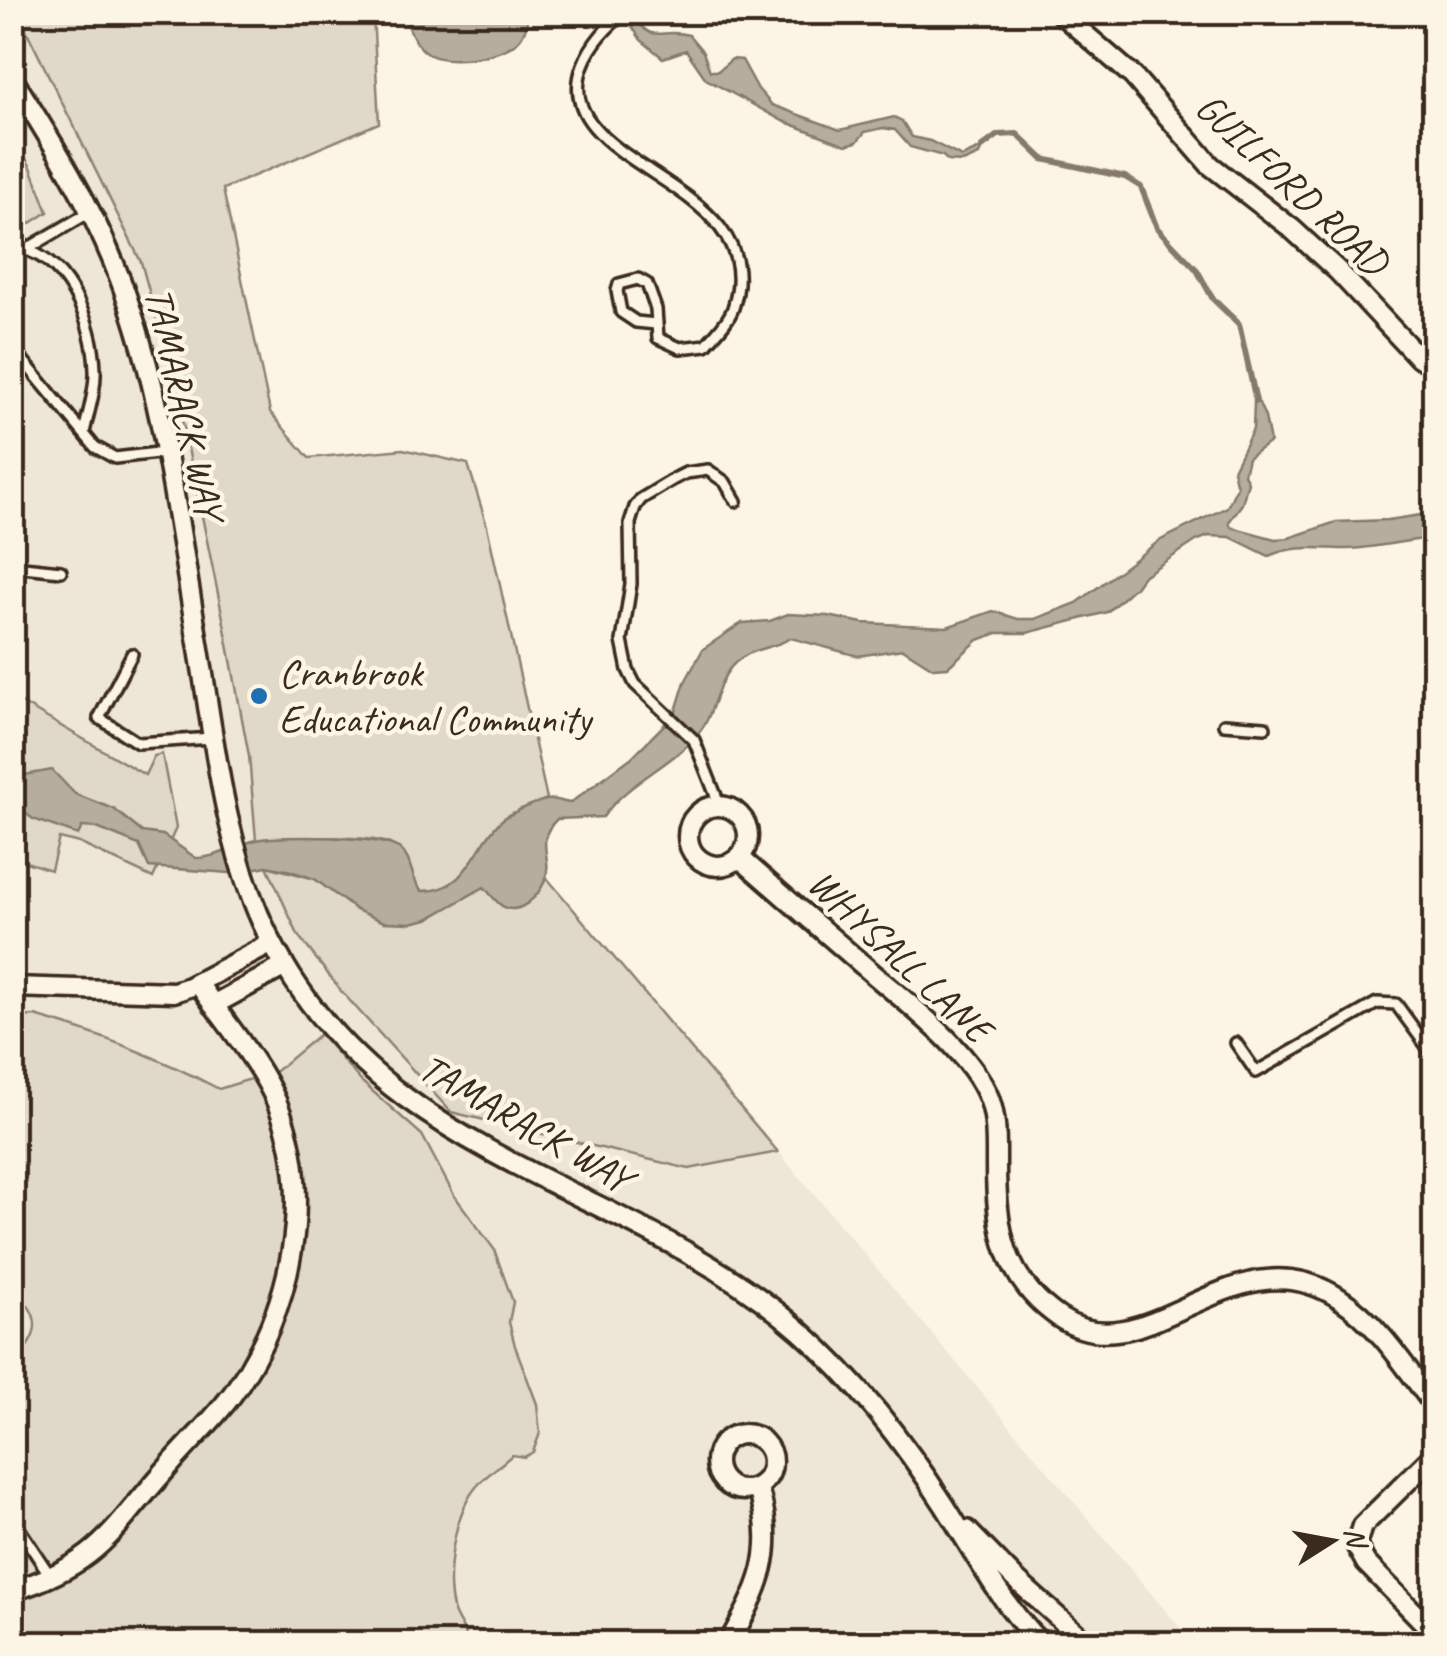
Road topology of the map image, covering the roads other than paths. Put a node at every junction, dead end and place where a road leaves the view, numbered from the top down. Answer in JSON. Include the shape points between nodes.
{"nodes":[{"id":1,"x":1059,"y":12,"type":"edge"},
{"id":2,"x":623,"y":14,"type":"edge"},
{"id":3,"x":12,"y":78,"type":"edge"},
{"id":4,"x":90,"y":212,"type":"junction"},
{"id":5,"x":12,"y":248,"type":"edge"},
{"id":6,"x":27,"y":249,"type":"junction"},
{"id":7,"x":656,"y":324,"type":"junction"},
{"id":8,"x":12,"y":348,"type":"edge"},
{"id":9,"x":1434,"y":363,"type":"edge"},
{"id":10,"x":84,"y":433,"type":"junction"},
{"id":11,"x":166,"y":452,"type":"junction"},
{"id":12,"x":736,"y":501,"type":"dead end"},
{"id":13,"x":12,"y":559,"type":"edge"},
{"id":14,"x":23,"y":567,"type":"junction"},
{"id":15,"x":61,"y":571,"type":"dead end"},
{"id":16,"x":12,"y":581,"type":"edge"},
{"id":17,"x":132,"y":654,"type":"dead end"},
{"id":18,"x":1224,"y":724,"type":"dead end"},
{"id":19,"x":1266,"y":727,"type":"dead end"},
{"id":20,"x":214,"y":738,"type":"junction"},
{"id":21,"x":720,"y":806,"type":"junction"},
{"id":22,"x":739,"y":858,"type":"junction"},
{"id":23,"x":272,"y":942,"type":"junction"},
{"id":24,"x":286,"y":966,"type":"junction"},
{"id":25,"x":198,"y":983,"type":"junction"},
{"id":26,"x":12,"y":987,"type":"edge"},
{"id":27,"x":212,"y":1006,"type":"junction"},
{"id":28,"x":1236,"y":1042,"type":"dead end"},
{"id":29,"x":1434,"y":1056,"type":"edge"},
{"id":30,"x":1434,"y":1405,"type":"edge"},
{"id":31,"x":1434,"y":1455,"type":"edge"},
{"id":32,"x":758,"y":1488,"type":"dead end"},
{"id":33,"x":946,"y":1508,"type":"junction"},
{"id":34,"x":12,"y":1518,"type":"edge"},
{"id":35,"x":50,"y":1577,"type":"junction"},
{"id":36,"x":12,"y":1590,"type":"edge"},
{"id":37,"x":1074,"y":1630,"type":"junction"},
{"id":38,"x":1434,"y":1633,"type":"edge"},
{"id":39,"x":728,"y":1644,"type":"edge"},
{"id":40,"x":1041,"y":1644,"type":"edge"},
{"id":41,"x":1051,"y":1644,"type":"edge"},
{"id":42,"x":1088,"y":1644,"type":"edge"}],
"edges":[{"from":1,"to":9,"type":"street","name":"GUILFORD ROAD","via":[[1132,76],[1210,164],[1338,271],[1420,358]]},
{"from":2,"to":7,"type":"lane","via":[[586,57],[578,86],[582,113],[608,143],[708,212],[736,266],[733,312],[706,345],[680,348],[658,338]]},
{"from":3,"to":4,"type":"street","name":"TAMARACK WAY"},
{"from":4,"to":6,"type":"lane"},
{"from":4,"to":11,"type":"street","name":"TAMARACK WAY","via":[[135,324]]},
{"from":5,"to":6,"type":"lane"},
{"from":6,"to":10,"type":"lane","via":[[64,276],[85,320],[95,370]]},
{"from":7,"to":7,"type":"lane","via":[[647,284],[620,284],[621,312]]},
{"from":8,"to":10,"type":"lane"},
{"from":10,"to":11,"type":"lane","via":[[115,458]]},
{"from":11,"to":20,"type":"street","name":"TAMARACK WAY"},
{"from":12,"to":21,"type":"lane","via":[[717,475],[702,470],[641,499],[630,523],[631,584],[622,641],[635,684],[694,740]]},
{"from":13,"to":14,"type":"lane"},
{"from":14,"to":15,"type":"lane"},
{"from":14,"to":16,"type":"lane"},
{"from":17,"to":20,"type":"lane","via":[[98,718],[138,743]]},
{"from":18,"to":19,"type":"lane"},
{"from":20,"to":23,"type":"street","name":"TAMARACK WAY","via":[[251,894]]},
{"from":21,"to":22,"type":"street","via":[[745,822],[748,841]]},
{"from":21,"to":22,"type":"street","via":[[704,809],[691,822],[691,850],[713,866]]},
{"from":22,"to":30,"type":"street","name":"WHYSALL LANE","via":[[913,1008],[980,1079],[994,1115],[1001,1236],[1018,1276],[1050,1310],[1084,1329],[1118,1330],[1250,1281],[1308,1284],[1360,1314]]},
{"from":23,"to":24,"type":"street","name":"TAMARACK WAY"},
{"from":23,"to":25,"type":"street"},
{"from":24,"to":27,"type":"street"},
{"from":24,"to":33,"type":"street","name":"TAMARACK WAY","via":[[346,1044],[429,1116],[722,1273],[798,1328],[876,1407]]},
{"from":25,"to":26,"type":"street","via":[[159,994]]},
{"from":25,"to":27,"type":"street"},
{"from":27,"to":35,"type":"street","via":[[266,1082],[284,1124],[296,1201],[287,1279],[261,1345],[225,1404],[96,1551]]},
{"from":28,"to":29,"type":"lane","via":[[1256,1072],[1377,1003],[1396,1004]]},
{"from":31,"to":38,"type":"street","via":[[1362,1526],[1356,1545]]},
{"from":32,"to":39,"type":"street","via":[[767,1517],[765,1565]]},
{"from":33,"to":37,"type":"street","name":"TAMARACK WAY"},
{"from":33,"to":40,"type":"street","name":"TAMARACK WAY","via":[[998,1594]]},
{"from":34,"to":35,"type":"lane"},
{"from":35,"to":36,"type":"street"},
{"from":37,"to":41,"type":"street"},
{"from":37,"to":42,"type":"street","name":"TAMARACK WAY"}]}
